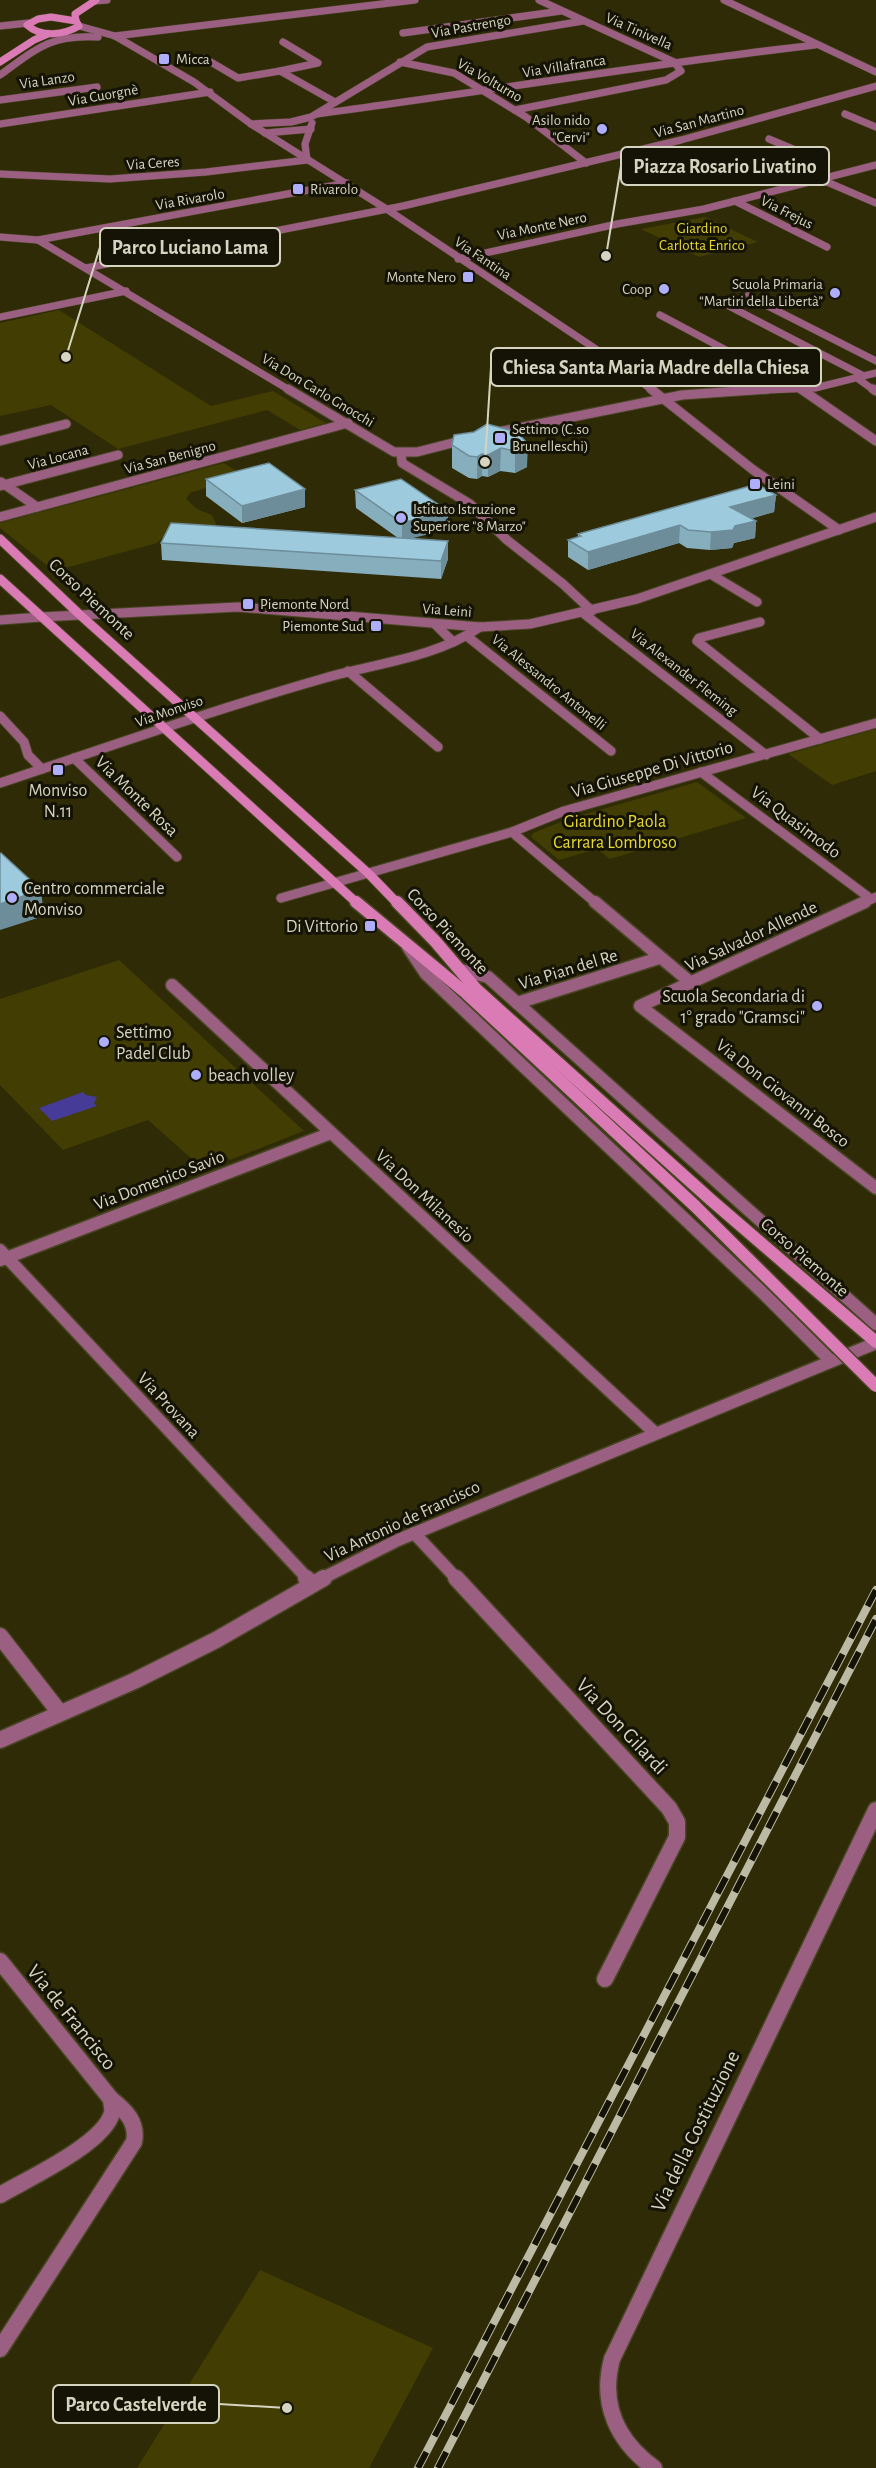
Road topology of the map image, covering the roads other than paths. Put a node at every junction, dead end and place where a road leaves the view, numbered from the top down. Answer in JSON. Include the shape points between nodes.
{"nodes":[{"id":1,"x":83,"y":0,"type":"edge"},
{"id":2,"x":96,"y":0,"type":"edge"},
{"id":3,"x":107,"y":0,"type":"edge"},
{"id":4,"x":415,"y":0,"type":"edge"},
{"id":5,"x":539,"y":0,"type":"edge"},
{"id":6,"x":724,"y":0,"type":"edge"},
{"id":7,"x":561,"y":10,"type":"junction"},
{"id":8,"x":45,"y":18,"type":"junction"},
{"id":9,"x":583,"y":21,"type":"junction"},
{"id":10,"x":0,"y":26,"type":"edge"},
{"id":11,"x":30,"y":26,"type":"junction"},
{"id":12,"x":76,"y":26,"type":"junction"},
{"id":13,"x":54,"y":33,"type":"junction"},
{"id":14,"x":404,"y":33,"type":"dead end"},
{"id":15,"x":117,"y":38,"type":"junction"},
{"id":16,"x":283,"y":42,"type":"dead end"},
{"id":17,"x":815,"y":45,"type":"junction"},
{"id":18,"x":0,"y":53,"type":"edge"},
{"id":19,"x":11,"y":55,"type":"junction"},
{"id":20,"x":204,"y":58,"type":"dead end"},
{"id":21,"x":0,"y":62,"type":"edge"},
{"id":22,"x":400,"y":62,"type":"junction"},
{"id":23,"x":675,"y":62,"type":"junction"},
{"id":24,"x":280,"y":71,"type":"junction"},
{"id":25,"x":876,"y":72,"type":"edge"},
{"id":26,"x":0,"y":74,"type":"edge"},
{"id":27,"x":876,"y":86,"type":"edge"},
{"id":28,"x":97,"y":87,"type":"dead end"},
{"id":29,"x":210,"y":92,"type":"junction"},
{"id":30,"x":485,"y":92,"type":"junction"},
{"id":31,"x":0,"y":100,"type":"edge"},
{"id":32,"x":335,"y":102,"type":"junction"},
{"id":33,"x":515,"y":110,"type":"junction"},
{"id":34,"x":845,"y":114,"type":"dead end"},
{"id":35,"x":314,"y":115,"type":"junction"},
{"id":36,"x":0,"y":124,"type":"edge"},
{"id":37,"x":251,"y":124,"type":"junction"},
{"id":38,"x":876,"y":127,"type":"edge"},
{"id":39,"x":311,"y":129,"type":"junction"},
{"id":40,"x":265,"y":133,"type":"junction"},
{"id":41,"x":769,"y":139,"type":"dead end"},
{"id":42,"x":307,"y":160,"type":"junction"},
{"id":43,"x":586,"y":163,"type":"junction"},
{"id":44,"x":826,"y":163,"type":"junction"},
{"id":45,"x":876,"y":165,"type":"edge"},
{"id":46,"x":847,"y":172,"type":"junction"},
{"id":47,"x":0,"y":174,"type":"edge"},
{"id":48,"x":820,"y":179,"type":"junction"},
{"id":49,"x":697,"y":181,"type":"dead end"},
{"id":50,"x":347,"y":183,"type":"junction"},
{"id":51,"x":735,"y":201,"type":"junction"},
{"id":52,"x":876,"y":203,"type":"edge"},
{"id":53,"x":388,"y":210,"type":"junction"},
{"id":54,"x":0,"y":237,"type":"edge"},
{"id":55,"x":38,"y":240,"type":"junction"},
{"id":56,"x":827,"y":247,"type":"dead end"},
{"id":57,"x":458,"y":259,"type":"junction"},
{"id":58,"x":86,"y":268,"type":"junction"},
{"id":59,"x":126,"y":291,"type":"junction"},
{"id":60,"x":748,"y":296,"type":"dead end"},
{"id":61,"x":723,"y":303,"type":"dead end"},
{"id":62,"x":660,"y":315,"type":"dead end"},
{"id":63,"x":0,"y":317,"type":"edge"},
{"id":64,"x":876,"y":361,"type":"edge"},
{"id":65,"x":876,"y":373,"type":"edge"},
{"id":66,"x":861,"y":377,"type":"junction"},
{"id":67,"x":801,"y":389,"type":"junction"},
{"id":68,"x":876,"y":391,"type":"edge"},
{"id":69,"x":664,"y":398,"type":"junction"},
{"id":70,"x":348,"y":423,"type":"junction"},
{"id":71,"x":66,"y":424,"type":"dead end"},
{"id":72,"x":483,"y":435,"type":"edge"},
{"id":73,"x":473,"y":438,"type":"edge"},
{"id":74,"x":0,"y":441,"type":"edge"},
{"id":75,"x":876,"y":441,"type":"edge"},
{"id":76,"x":401,"y":453,"type":"junction"},
{"id":77,"x":118,"y":455,"type":"dead end"},
{"id":78,"x":2,"y":484,"type":"edge"},
{"id":79,"x":37,"y":507,"type":"junction"},
{"id":80,"x":0,"y":517,"type":"edge"},
{"id":81,"x":874,"y":520,"type":"edge"},
{"id":82,"x":839,"y":530,"type":"junction"},
{"id":83,"x":0,"y":539,"type":"edge"},
{"id":84,"x":712,"y":575,"type":"junction"},
{"id":85,"x":0,"y":579,"type":"edge"},
{"id":86,"x":757,"y":602,"type":"dead end"},
{"id":87,"x":587,"y":612,"type":"junction"},
{"id":88,"x":79,"y":615,"type":"junction"},
{"id":89,"x":41,"y":617,"type":"junction"},
{"id":90,"x":0,"y":620,"type":"edge"},
{"id":91,"x":760,"y":622,"type":"dead end"},
{"id":92,"x":435,"y":624,"type":"junction"},
{"id":93,"x":480,"y":627,"type":"junction"},
{"id":94,"x":468,"y":637,"type":"junction"},
{"id":95,"x":453,"y":642,"type":"junction"},
{"id":96,"x":348,"y":671,"type":"junction"},
{"id":97,"x":0,"y":716,"type":"edge"},
{"id":98,"x":194,"y":717,"type":"junction"},
{"id":99,"x":876,"y":723,"type":"edge"},
{"id":100,"x":164,"y":729,"type":"junction"},
{"id":101,"x":820,"y":739,"type":"junction"},
{"id":102,"x":438,"y":747,"type":"dead end"},
{"id":103,"x":611,"y":751,"type":"dead end"},
{"id":104,"x":766,"y":755,"type":"junction"},
{"id":105,"x":74,"y":758,"type":"junction"},
{"id":106,"x":42,"y":769,"type":"junction"},
{"id":107,"x":701,"y":772,"type":"junction"},
{"id":108,"x":0,"y":783,"type":"edge"},
{"id":109,"x":512,"y":832,"type":"junction"},
{"id":110,"x":177,"y":857,"type":"dead end"},
{"id":111,"x":369,"y":874,"type":"junction"},
{"id":112,"x":336,"y":884,"type":"junction"},
{"id":113,"x":281,"y":898,"type":"dead end"},
{"id":114,"x":874,"y":898,"type":"edge"},
{"id":115,"x":405,"y":943,"type":"junction"},
{"id":116,"x":659,"y":958,"type":"junction"},
{"id":117,"x":461,"y":970,"type":"junction"},
{"id":118,"x":690,"y":982,"type":"junction"},
{"id":119,"x":172,"y":985,"type":"dead end"},
{"id":120,"x":517,"y":1003,"type":"junction"},
{"id":121,"x":640,"y":1006,"type":"joint"},
{"id":122,"x":332,"y":1133,"type":"junction"},
{"id":123,"x":876,"y":1188,"type":"edge"},
{"id":124,"x":2,"y":1256,"type":"edge"},
{"id":125,"x":876,"y":1324,"type":"edge"},
{"id":126,"x":876,"y":1342,"type":"edge"},
{"id":127,"x":831,"y":1361,"type":"junction"},
{"id":128,"x":876,"y":1386,"type":"edge"},
{"id":129,"x":655,"y":1433,"type":"junction"},
{"id":130,"x":414,"y":1533,"type":"junction"},
{"id":131,"x":312,"y":1584,"type":"junction"},
{"id":132,"x":0,"y":1636,"type":"edge"},
{"id":133,"x":60,"y":1713,"type":"junction"},
{"id":134,"x":0,"y":1740,"type":"edge"},
{"id":135,"x":876,"y":1810,"type":"edge"},
{"id":136,"x":0,"y":1960,"type":"edge"},
{"id":137,"x":605,"y":1979,"type":"dead end"},
{"id":138,"x":111,"y":2099,"type":"junction"},
{"id":139,"x":0,"y":2195,"type":"edge"},
{"id":140,"x":0,"y":2349,"type":"edge"},
{"id":141,"x":654,"y":2468,"type":"edge"}],
"edges":[{"from":1,"to":8,"type":"main road"},
{"from":2,"to":3,"type":"street"},
{"from":2,"to":12,"type":"main road","via":[[75,14]]},
{"from":4,"to":15,"type":"street"},
{"from":5,"to":7,"type":"street","name":"Via Tinivella"},
{"from":6,"to":17,"type":"street"},
{"from":7,"to":9,"type":"street","name":"Via Tinivella"},
{"from":7,"to":14,"type":"street"},
{"from":8,"to":11,"type":"main road"},
{"from":8,"to":12,"type":"main road","via":[[68,18]]},
{"from":9,"to":22,"type":"street","name":"Via Pastrengo","via":[[445,43],[420,50]]},
{"from":9,"to":23,"type":"street","name":"Via Tinivella"},
{"from":10,"to":11,"type":"street"},
{"from":11,"to":13,"type":"main road"},
{"from":11,"to":18,"type":"main road","via":[[27,36]]},
{"from":12,"to":13,"type":"main road"},
{"from":12,"to":15,"type":"street","name":"Via Fantina"},
{"from":13,"to":19,"type":"main road"},
{"from":15,"to":26,"type":"street","via":[[59,37]]},
{"from":15,"to":29,"type":"street","name":"Via Fantina"},
{"from":16,"to":24,"type":"street","via":[[318,63]]},
{"from":17,"to":23,"type":"street","name":"Via Villafranca"},
{"from":17,"to":25,"type":"street"},
{"from":19,"to":21,"type":"main road"},
{"from":19,"to":26,"type":"street","via":[[12,61]]},
{"from":20,"to":24,"type":"street","via":[[238,78]]},
{"from":22,"to":30,"type":"street","name":"Via Volturno","via":[[449,70]]},
{"from":22,"to":32,"type":"street","name":"Via Pastrengo"},
{"from":23,"to":30,"type":"street","name":"Via Villafranca"},
{"from":23,"to":33,"type":"street","via":[[681,70],[666,80]]},
{"from":24,"to":32,"type":"street"},
{"from":27,"to":43,"type":"street","name":"Via San Martino"},
{"from":28,"to":31,"type":"street","name":"Via Lanzo"},
{"from":29,"to":36,"type":"street","name":"Via Cuorgnè"},
{"from":29,"to":37,"type":"street","name":"Via Fantina"},
{"from":30,"to":33,"type":"street","name":"Via Volturno"},
{"from":30,"to":35,"type":"street","name":"Via Villafranca"},
{"from":32,"to":35,"type":"street","name":"Via Pastrengo"},
{"from":33,"to":43,"type":"street","name":"Via Volturno"},
{"from":34,"to":38,"type":"street"},
{"from":35,"to":37,"type":"street","name":"Via Pastrengo","via":[[291,122]]},
{"from":35,"to":39,"type":"street"},
{"from":37,"to":40,"type":"street","name":"Via Fantina"},
{"from":39,"to":40,"type":"street"},
{"from":39,"to":42,"type":"street","via":[[305,144]]},
{"from":40,"to":42,"type":"street","name":"Via Fantina"},
{"from":41,"to":44,"type":"street"},
{"from":42,"to":47,"type":"street","name":"Via Ceres","via":[[110,179]]},
{"from":42,"to":50,"type":"street","name":"Via Fantina"},
{"from":43,"to":53,"type":"street","name":"Via San Martino"},
{"from":44,"to":46,"type":"street"},
{"from":44,"to":49,"type":"street","via":[[741,170]]},
{"from":45,"to":46,"type":"street","name":"Via Monte Nero"},
{"from":46,"to":48,"type":"street","name":"Via Monte Nero"},
{"from":48,"to":51,"type":"street","name":"Via Monte Nero"},
{"from":48,"to":52,"type":"street"},
{"from":50,"to":53,"type":"street","name":"Via Fantina"},
{"from":50,"to":55,"type":"street","name":"Via Rivarolo"},
{"from":51,"to":56,"type":"street","name":"Via Frejus"},
{"from":51,"to":57,"type":"street","name":"Via Monte Nero"},
{"from":53,"to":57,"type":"street","name":"Via Fantina"},
{"from":53,"to":58,"type":"street","name":"Via San Martino"},
{"from":54,"to":55,"type":"street","name":"Via Don Carlo Gnocchi"},
{"from":55,"to":58,"type":"street","name":"Via Don Carlo Gnocchi"},
{"from":57,"to":69,"type":"street","name":"Via Fantina"},
{"from":58,"to":59,"type":"street","name":"Via Don Carlo Gnocchi"},
{"from":59,"to":63,"type":"street"},
{"from":59,"to":70,"type":"street","name":"Via Don Carlo Gnocchi"},
{"from":60,"to":64,"type":"street"},
{"from":61,"to":66,"type":"street"},
{"from":62,"to":67,"type":"street"},
{"from":65,"to":66,"type":"street"},
{"from":66,"to":67,"type":"street"},
{"from":66,"to":68,"type":"street"},
{"from":67,"to":69,"type":"street"},
{"from":67,"to":75,"type":"street"},
{"from":69,"to":72,"type":"street"},
{"from":69,"to":82,"type":"street","name":"Via Fantina","via":[[752,469]]},
{"from":70,"to":76,"type":"street","name":"Via Don Carlo Gnocchi"},
{"from":70,"to":79,"type":"street","name":"Via San Benigno"},
{"from":71,"to":74,"type":"street"},
{"from":73,"to":76,"type":"street"},
{"from":76,"to":87,"type":"street","name":"Via Don Carlo Gnocchi","via":[[402,463],[470,504],[507,540],[563,584]]},
{"from":77,"to":78,"type":"street","name":"Via Locana"},
{"from":78,"to":79,"type":"street","name":"Via Locana"},
{"from":79,"to":80,"type":"street","name":"Via San Benigno"},
{"from":81,"to":82,"type":"street","name":"Via Leinì"},
{"from":82,"to":84,"type":"street","name":"Via Leinì"},
{"from":83,"to":88,"type":"main road","name":"Corso Piemonte"},
{"from":84,"to":86,"type":"street"},
{"from":84,"to":87,"type":"street","name":"Via Leinì"},
{"from":85,"to":89,"type":"main road","name":"Corso Piemonte"},
{"from":87,"to":93,"type":"street","name":"Via Leinì","via":[[530,624]]},
{"from":87,"to":104,"type":"street","name":"Via Alexander Fleming"},
{"from":88,"to":89,"type":"street","name":"Via Leinì"},
{"from":88,"to":92,"type":"street","name":"Via Leinì","via":[[238,607]]},
{"from":88,"to":98,"type":"main road","name":"Corso Piemonte"},
{"from":89,"to":90,"type":"street","name":"Via Leinì"},
{"from":89,"to":100,"type":"main road","name":"Corso Piemonte"},
{"from":91,"to":101,"type":"street","via":[[708,634],[698,641]]},
{"from":92,"to":93,"type":"street","name":"Via Leinì"},
{"from":92,"to":95,"type":"street"},
{"from":93,"to":94,"type":"street","name":"Via Monviso"},
{"from":94,"to":95,"type":"street","name":"Via Monviso"},
{"from":94,"to":103,"type":"street","name":"Via Alessandro Antonelli"},
{"from":95,"to":96,"type":"street","name":"Via Monviso"},
{"from":96,"to":98,"type":"street","name":"Via Monviso"},
{"from":96,"to":102,"type":"street"},
{"from":97,"to":106,"type":"street"},
{"from":98,"to":100,"type":"street","name":"Via Monviso"},
{"from":98,"to":111,"type":"main road","name":"Corso Piemonte"},
{"from":99,"to":101,"type":"street","name":"Via Giuseppe Di Vittorio"},
{"from":100,"to":105,"type":"street","name":"Via Monviso"},
{"from":100,"to":112,"type":"main road","name":"Corso Piemonte"},
{"from":101,"to":104,"type":"street","name":"Via Giuseppe Di Vittorio"},
{"from":104,"to":107,"type":"street","name":"Via Giuseppe Di Vittorio"},
{"from":105,"to":106,"type":"street","name":"Via Monviso"},
{"from":105,"to":110,"type":"street","name":"Via Monte Rosa"},
{"from":106,"to":108,"type":"street","name":"Via Monviso"},
{"from":107,"to":109,"type":"street","name":"Via Giuseppe Di Vittorio","via":[[564,811]]},
{"from":107,"to":114,"type":"street","name":"Via Quasimodo"},
{"from":109,"to":111,"type":"street","name":"Via Giuseppe Di Vittorio"},
{"from":109,"to":116,"type":"street","name":"Via Pian del Re"},
{"from":111,"to":112,"type":"street","name":"Via Giuseppe Di Vittorio"},
{"from":111,"to":117,"type":"main road","name":"Corso Piemonte"},
{"from":112,"to":113,"type":"street","name":"Via Giuseppe Di Vittorio"},
{"from":112,"to":115,"type":"main road","name":"Corso Piemonte"},
{"from":114,"to":118,"type":"street","name":"Via Salvador Allende"},
{"from":115,"to":127,"type":"street","name":"Corso Piemonte","via":[[426,975]]},
{"from":115,"to":128,"type":"main road","name":"Corso Piemonte","bridge":true,"via":[[466,993],[695,1206]]},
{"from":116,"to":118,"type":"street","name":"Via Pian del Re"},
{"from":116,"to":120,"type":"street","name":"Via Pian del Re"},
{"from":117,"to":120,"type":"street","name":"Via Pian del Re","via":[[488,977]]},
{"from":117,"to":126,"type":"main road","name":"Corso Piemonte","via":[[476,989],[711,1200]]},
{"from":118,"to":121,"type":"street","name":"Via Salvador Allende"},
{"from":119,"to":122,"type":"street","name":"Via Don Milanesio"},
{"from":120,"to":125,"type":"street"},
{"from":121,"to":123,"type":"street","name":"Via Don Giovanni Bosco"},
{"from":122,"to":124,"type":"street","name":"Via Domenico Savio"},
{"from":122,"to":129,"type":"street","name":"Via Don Milanesio"},
{"from":124,"to":131,"type":"street","name":"Via Provana"},
{"from":126,"to":127,"type":"street"},
{"from":127,"to":129,"type":"street","name":"Via Antonio de Francisco"},
{"from":129,"to":130,"type":"street","name":"Via Antonio de Francisco"},
{"from":130,"to":131,"type":"street","name":"Via Antonio de Francisco"},
{"from":130,"to":137,"type":"street","name":"Via Don Gilardi","via":[[677,1819],[678,1837]]},
{"from":131,"to":133,"type":"street","name":"Via Antonio de Francisco","via":[[216,1640]]},
{"from":132,"to":133,"type":"street"},
{"from":133,"to":134,"type":"street","name":"Via Antonio de Francisco"},
{"from":135,"to":141,"type":"street","name":"Via della Costituzione","via":[[610,2367],[607,2400],[614,2424],[628,2448]]},
{"from":136,"to":138,"type":"street","name":"Via de Francisco"},
{"from":138,"to":139,"type":"street","via":[[112,2112],[102,2131],[89,2143]]},
{"from":138,"to":140,"type":"street","name":"Via de Francisco","via":[[127,2111],[136,2134],[134,2142]]}]}
